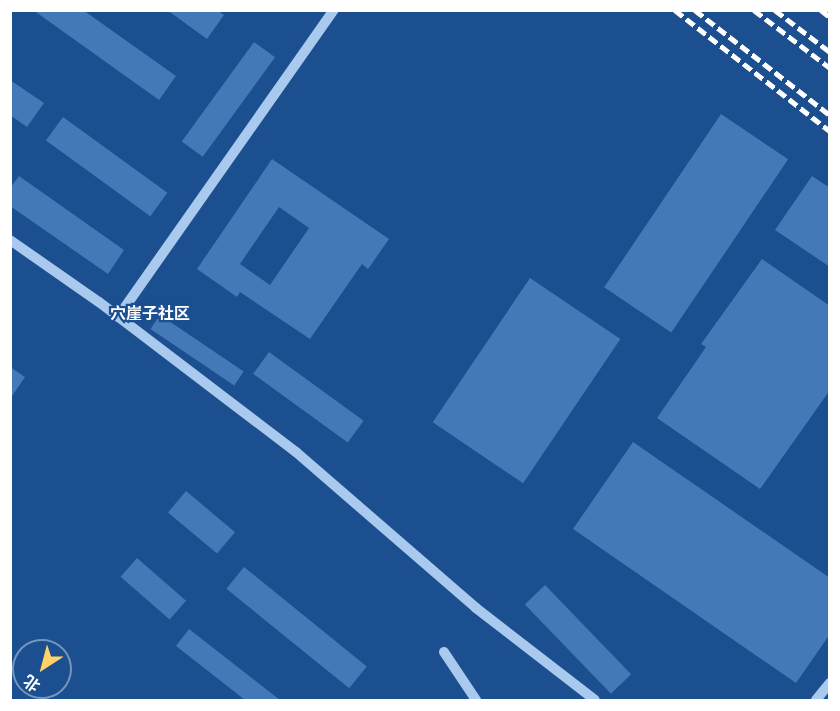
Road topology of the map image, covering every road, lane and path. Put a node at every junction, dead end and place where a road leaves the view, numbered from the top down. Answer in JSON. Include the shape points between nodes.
{"nodes":[{"id":1,"x":334,"y":10,"type":"edge"},
{"id":2,"x":10,"y":240,"type":"edge"},
{"id":3,"x":118,"y":317,"type":"junction"},
{"id":4,"x":444,"y":652,"type":"dead end"},
{"id":5,"x":830,"y":683,"type":"edge"},
{"id":6,"x":476,"y":700,"type":"edge"},
{"id":7,"x":595,"y":700,"type":"edge"},
{"id":8,"x":816,"y":700,"type":"edge"}],
"edges":[{"from":1,"to":3,"type":"street"},
{"from":2,"to":3,"type":"street"},
{"from":3,"to":7,"type":"street","via":[[296,452],[476,608]]},
{"from":4,"to":6,"type":"street"},
{"from":5,"to":8,"type":"street"}]}
